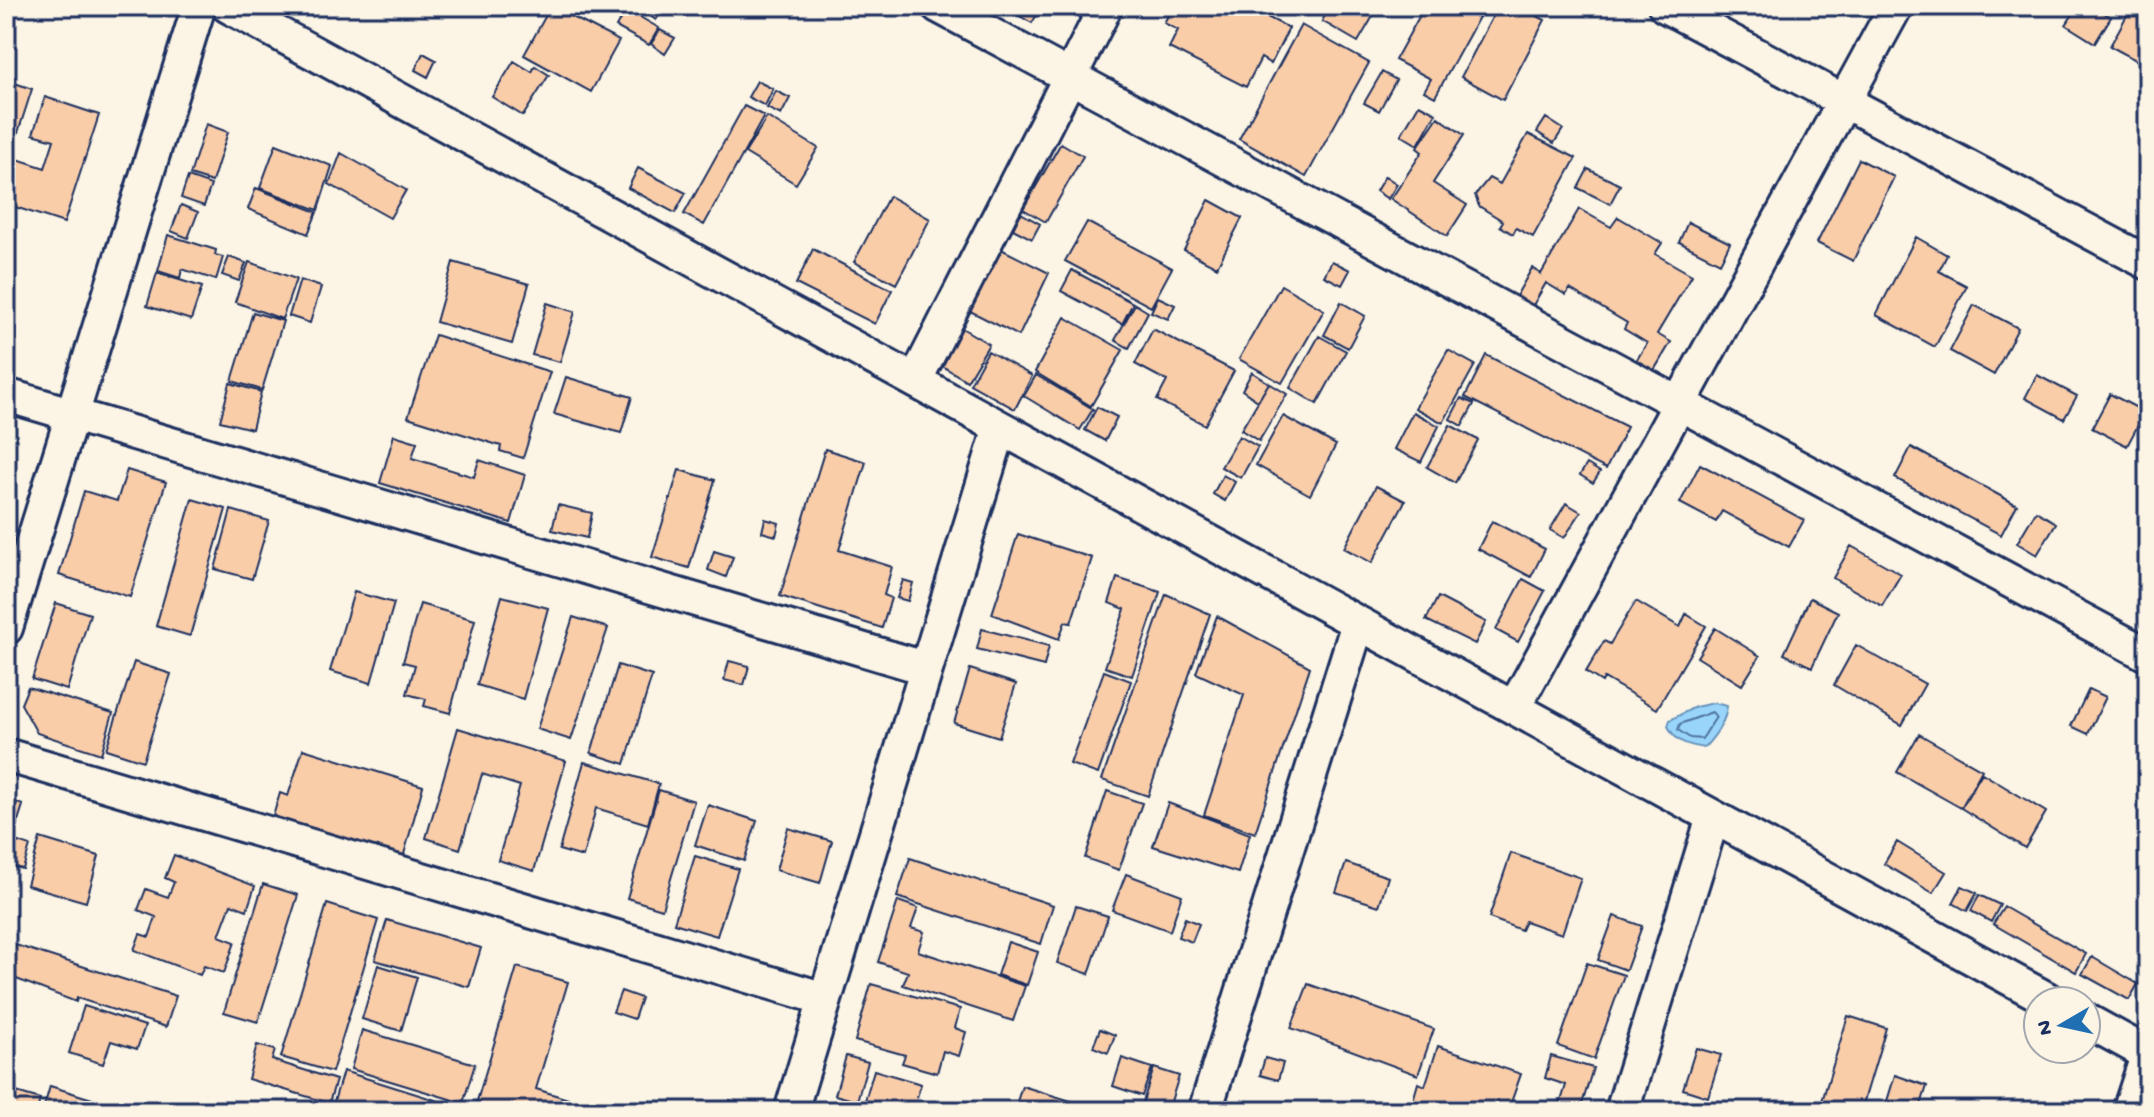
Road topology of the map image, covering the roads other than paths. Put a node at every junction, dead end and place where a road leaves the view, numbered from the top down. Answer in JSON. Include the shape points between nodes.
{"nodes":[{"id":1,"x":199,"y":6,"type":"edge"},
{"id":2,"x":228,"y":6,"type":"edge"},
{"id":3,"x":938,"y":6,"type":"edge"},
{"id":4,"x":1106,"y":6,"type":"edge"},
{"id":5,"x":1665,"y":6,"type":"edge"},
{"id":6,"x":1896,"y":6,"type":"edge"},
{"id":7,"x":1071,"y":78,"type":"junction"},
{"id":8,"x":1844,"y":102,"type":"junction"},
{"id":9,"x":2148,"y":263,"type":"edge"},
{"id":10,"x":915,"y":381,"type":"junction"},
{"id":11,"x":6,"y":395,"type":"edge"},
{"id":12,"x":1680,"y":404,"type":"junction"},
{"id":13,"x":72,"y":415,"type":"junction"},
{"id":14,"x":1000,"y":428,"type":"junction"},
{"id":15,"x":1358,"y":623,"type":"junction"},
{"id":16,"x":6,"y":628,"type":"edge"},
{"id":17,"x":2148,"y":655,"type":"edge"},
{"id":18,"x":925,"y":668,"type":"junction"},
{"id":19,"x":1514,"y":708,"type":"junction"},
{"id":20,"x":6,"y":755,"type":"edge"},
{"id":21,"x":1713,"y":817,"type":"junction"},
{"id":22,"x":2022,"y":985,"type":"edge"},
{"id":23,"x":825,"y":999,"type":"junction"},
{"id":24,"x":2102,"y":1029,"type":"edge"},
{"id":25,"x":2148,"y":1053,"type":"edge"},
{"id":26,"x":791,"y":1111,"type":"edge"},
{"id":27,"x":1205,"y":1111,"type":"edge"},
{"id":28,"x":1622,"y":1111,"type":"edge"},
{"id":29,"x":2129,"y":1111,"type":"edge"}],
"edges":[{"from":1,"to":13,"type":"street"},
{"from":2,"to":10,"type":"street"},
{"from":3,"to":7,"type":"street"},
{"from":4,"to":7,"type":"street"},
{"from":5,"to":8,"type":"street"},
{"from":6,"to":8,"type":"street"},
{"from":7,"to":10,"type":"street"},
{"from":7,"to":12,"type":"street"},
{"from":8,"to":9,"type":"street"},
{"from":8,"to":12,"type":"street"},
{"from":10,"to":14,"type":"street"},
{"from":11,"to":13,"type":"street"},
{"from":12,"to":17,"type":"street"},
{"from":12,"to":19,"type":"street"},
{"from":13,"to":16,"type":"street"},
{"from":13,"to":18,"type":"street"},
{"from":14,"to":15,"type":"street"},
{"from":14,"to":18,"type":"street"},
{"from":15,"to":19,"type":"street"},
{"from":15,"to":27,"type":"street"},
{"from":18,"to":23,"type":"street"},
{"from":19,"to":21,"type":"street"},
{"from":20,"to":23,"type":"street"},
{"from":21,"to":22,"type":"street"},
{"from":21,"to":28,"type":"street"},
{"from":23,"to":26,"type":"street"},
{"from":24,"to":25,"type":"street"},
{"from":25,"to":29,"type":"street"}]}
